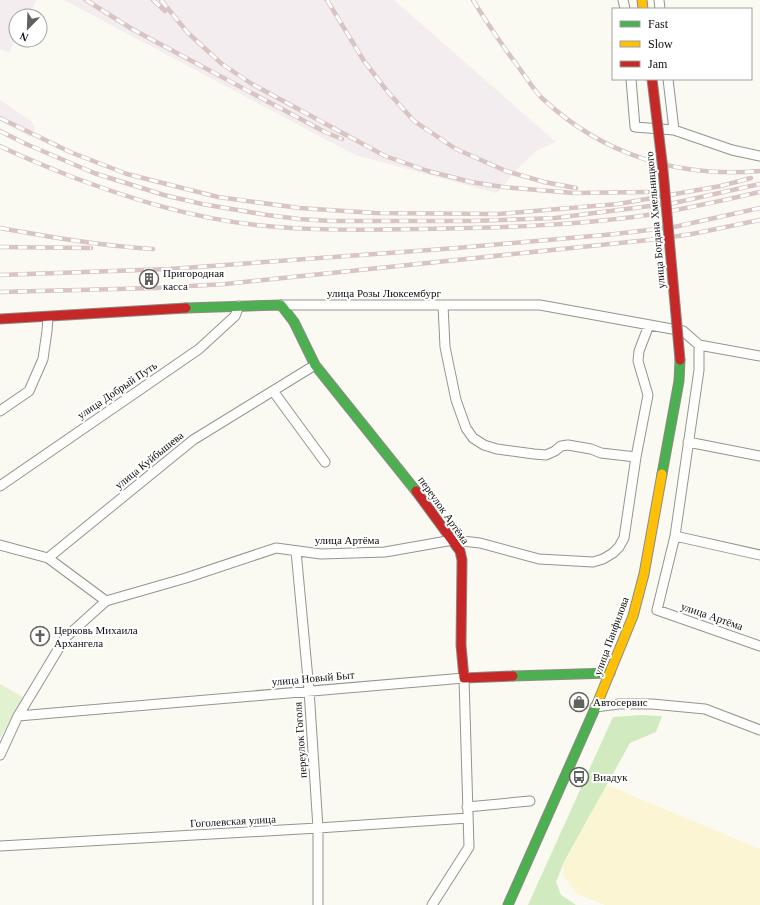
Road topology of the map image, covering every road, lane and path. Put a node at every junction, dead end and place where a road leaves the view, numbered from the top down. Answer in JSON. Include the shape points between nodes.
{"nodes":[{"id":1,"x":631,"y":80,"type":"edge"},
{"id":2,"x":652,"y":80,"type":"edge"},
{"id":3,"x":668,"y":80,"type":"edge"},
{"id":4,"x":674,"y":130,"type":"junction"},
{"id":5,"x":760,"y":156,"type":"edge"},
{"id":6,"x":443,"y":304,"type":"junction"},
{"id":7,"x":281,"y":305,"type":"junction"},
{"id":8,"x":239,"y":306,"type":"junction"},
{"id":9,"x":48,"y":318,"type":"junction"},
{"id":10,"x":0,"y":319,"type":"edge"},
{"id":11,"x":649,"y":325,"type":"junction"},
{"id":12,"x":699,"y":345,"type":"junction"},
{"id":13,"x":760,"y":356,"type":"edge"},
{"id":14,"x":680,"y":360,"type":"joint"},
{"id":15,"x":315,"y":365,"type":"junction"},
{"id":16,"x":273,"y":391,"type":"junction"},
{"id":17,"x":0,"y":411,"type":"edge"},
{"id":18,"x":688,"y":442,"type":"junction"},
{"id":19,"x":760,"y":456,"type":"edge"},
{"id":20,"x":636,"y":457,"type":"junction"},
{"id":21,"x":325,"y":462,"type":"dead end"},
{"id":22,"x":0,"y":486,"type":"edge"},
{"id":23,"x":675,"y":536,"type":"junction"},
{"id":24,"x":453,"y":540,"type":"junction"},
{"id":25,"x":0,"y":545,"type":"edge"},
{"id":26,"x":296,"y":551,"type":"junction"},
{"id":27,"x":760,"y":555,"type":"edge"},
{"id":28,"x":48,"y":558,"type":"junction"},
{"id":29,"x":106,"y":601,"type":"junction"},
{"id":30,"x":760,"y":646,"type":"edge"},
{"id":31,"x":610,"y":673,"type":"junction"},
{"id":32,"x":464,"y":678,"type":"junction"},
{"id":33,"x":309,"y":690,"type":"junction"},
{"id":34,"x":596,"y":707,"type":"junction"},
{"id":35,"x":18,"y":716,"type":"junction"},
{"id":36,"x":760,"y":730,"type":"edge"},
{"id":37,"x":0,"y":755,"type":"edge"},
{"id":38,"x":530,"y":802,"type":"dead end"},
{"id":39,"x":467,"y":807,"type":"junction"},
{"id":40,"x":468,"y":818,"type":"junction"},
{"id":41,"x":318,"y":828,"type":"junction"},
{"id":42,"x":0,"y":846,"type":"edge"},
{"id":43,"x":318,"y":905,"type":"edge"},
{"id":44,"x":432,"y":905,"type":"edge"},
{"id":45,"x":508,"y":905,"type":"edge"}],
"edges":[{"from":1,"to":4,"type":"street","via":[[635,127]]},
{"from":2,"to":14,"type":"main road","name":"улица Богдана Хмельницкого","bridge":true},
{"from":3,"to":4,"type":"street"},
{"from":4,"to":5,"type":"street","via":[[732,150]]},
{"from":6,"to":7,"type":"street","name":"улица Розы Люксембург"},
{"from":6,"to":11,"type":"street","name":"улица Розы Люксембург","via":[[540,305]]},
{"from":6,"to":20,"type":"street","via":[[446,347],[456,400],[466,428],[473,438],[497,449],[534,454],[546,455],[568,445],[591,448],[601,453]]},
{"from":7,"to":8,"type":"main road","name":"улица Розы Люксембург"},
{"from":7,"to":15,"type":"main road","name":"переулок Артёма","via":[[294,322]]},
{"from":8,"to":9,"type":"main road","name":"улица Розы Люксембург","via":[[168,308]]},
{"from":8,"to":22,"type":"street","name":"улица Добрый Путь","via":[[235,316],[199,349]]},
{"from":9,"to":10,"type":"main road","name":"улица Розы Люксембург"},
{"from":9,"to":17,"type":"street","via":[[43,359],[29,391]]},
{"from":11,"to":12,"type":"street","name":"улица Розы Люксембург","via":[[684,331]]},
{"from":11,"to":20,"type":"street","via":[[638,361],[648,396]]},
{"from":12,"to":13,"type":"street"},
{"from":12,"to":18,"type":"street","via":[[699,370]]},
{"from":14,"to":31,"type":"main road","name":"улица Панфилова","via":[[679,381],[644,574],[633,616]]},
{"from":15,"to":16,"type":"street","name":"улица Куйбышева"},
{"from":15,"to":24,"type":"main road","name":"переулок Артёма","via":[[402,471]]},
{"from":16,"to":21,"type":"street"},
{"from":16,"to":28,"type":"street","name":"улица Куйбышева","via":[[193,440]]},
{"from":18,"to":19,"type":"street"},
{"from":18,"to":23,"type":"street"},
{"from":20,"to":24,"type":"street","name":"улица Артёма","via":[[624,538],[619,547],[603,559],[593,562],[539,559],[480,543]]},
{"from":23,"to":27,"type":"street"},
{"from":23,"to":30,"type":"street","name":"улица Артёма","via":[[657,610]]},
{"from":24,"to":26,"type":"street","name":"улица Артёма","via":[[385,552],[321,554]]},
{"from":24,"to":32,"type":"main road","name":"переулок Артёма","via":[[462,560],[461,645]]},
{"from":25,"to":28,"type":"street"},
{"from":26,"to":29,"type":"street","name":"улица Артёма","via":[[276,548]]},
{"from":26,"to":33,"type":"street","name":"переулок Гоголя"},
{"from":28,"to":29,"type":"street"},
{"from":29,"to":35,"type":"street","via":[[65,638]]},
{"from":31,"to":32,"type":"main road","name":"улица Новый Быт"},
{"from":31,"to":34,"type":"main road","name":"улица Панфилова"},
{"from":32,"to":33,"type":"street","name":"улица Новый Быт"},
{"from":32,"to":39,"type":"street","name":"переулок Артёма"},
{"from":33,"to":35,"type":"street","name":"улица Новый Быт"},
{"from":33,"to":41,"type":"street","name":"переулок Гоголя"},
{"from":34,"to":36,"type":"street","via":[[652,704],[705,709]]},
{"from":34,"to":45,"type":"main road","name":"улица Панфилова"},
{"from":35,"to":37,"type":"street"},
{"from":38,"to":39,"type":"street"},
{"from":39,"to":40,"type":"street","name":"переулок Артёма"},
{"from":40,"to":41,"type":"street","name":"Гоголевская улица"},
{"from":40,"to":44,"type":"street","name":"переулок Артёма","via":[[469,847]]},
{"from":41,"to":42,"type":"street","name":"Гоголевская улица"},
{"from":41,"to":43,"type":"street","name":"переулок Гоголя"}]}
